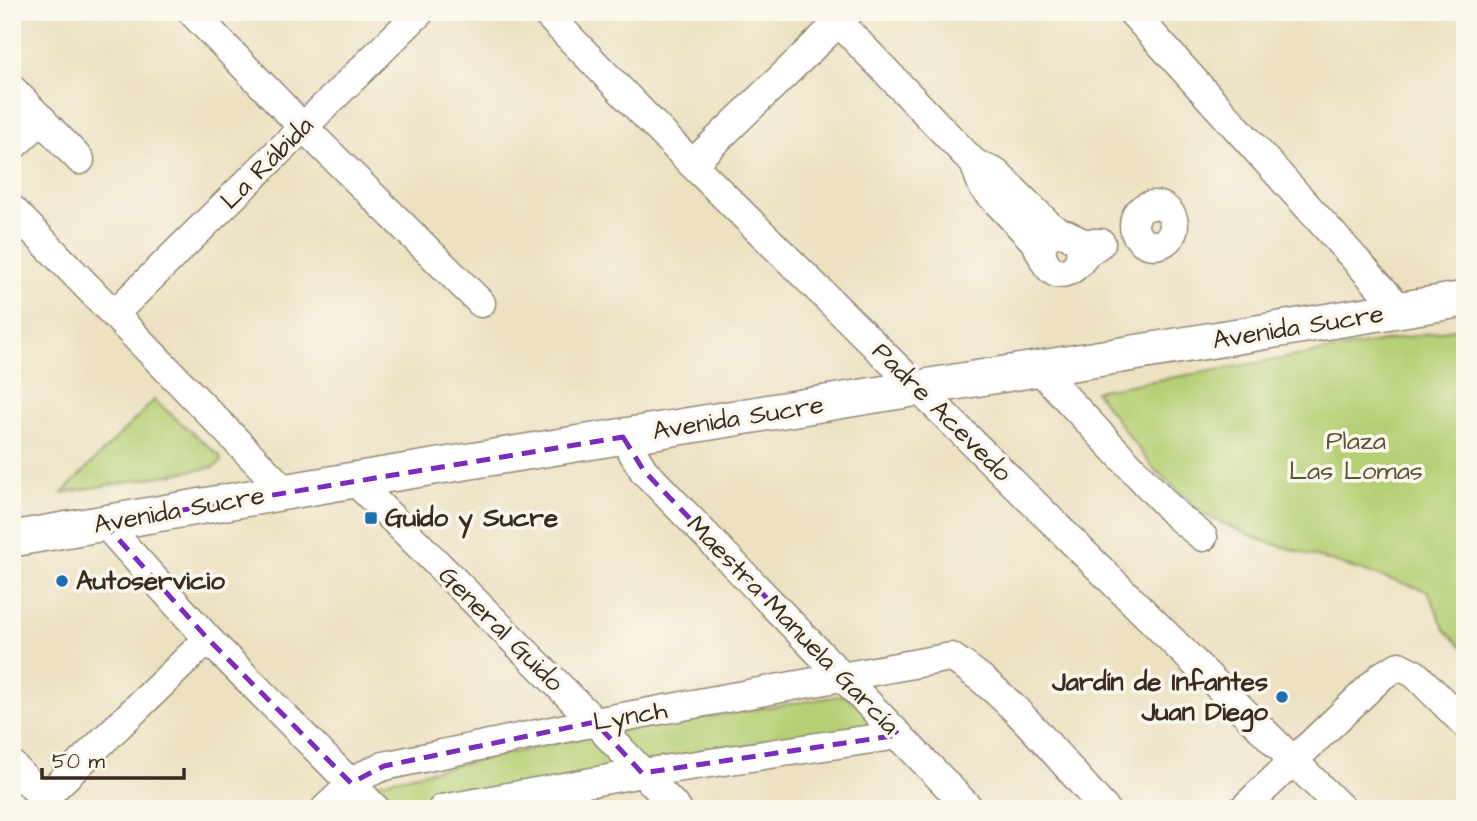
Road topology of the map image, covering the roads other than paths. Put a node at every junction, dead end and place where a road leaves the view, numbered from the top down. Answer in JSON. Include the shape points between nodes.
{"nodes":[{"id":1,"x":192,"y":12,"type":"edge"},
{"id":2,"x":420,"y":12,"type":"edge"},
{"id":3,"x":545,"y":12,"type":"edge"},
{"id":4,"x":1132,"y":12,"type":"edge"},
{"id":5,"x":839,"y":15,"type":"edge"},
{"id":6,"x":12,"y":89,"type":"edge"},
{"id":7,"x":42,"y":119,"type":"junction"},
{"id":8,"x":303,"y":127,"type":"junction"},
{"id":9,"x":12,"y":147,"type":"edge"},
{"id":10,"x":80,"y":160,"type":"dead end"},
{"id":11,"x":974,"y":163,"type":"junction"},
{"id":12,"x":692,"y":164,"type":"junction"},
{"id":13,"x":12,"y":209,"type":"edge"},
{"id":14,"x":1465,"y":299,"type":"edge"},
{"id":15,"x":481,"y":303,"type":"dead end"},
{"id":16,"x":1401,"y":310,"type":"junction"},
{"id":17,"x":114,"y":314,"type":"junction"},
{"id":18,"x":1040,"y":370,"type":"junction"},
{"id":19,"x":919,"y":389,"type":"junction"},
{"id":20,"x":623,"y":437,"type":"junction"},
{"id":21,"x":354,"y":480,"type":"junction"},
{"id":22,"x":286,"y":492,"type":"junction"},
{"id":23,"x":104,"y":523,"type":"junction"},
{"id":24,"x":1203,"y":537,"type":"dead end"},
{"id":25,"x":12,"y":539,"type":"edge"},
{"id":26,"x":208,"y":639,"type":"junction"},
{"id":27,"x":844,"y":678,"type":"junction"},
{"id":28,"x":595,"y":722,"type":"junction"},
{"id":29,"x":1465,"y":724,"type":"edge"},
{"id":30,"x":899,"y":735,"type":"junction"},
{"id":31,"x":1294,"y":759,"type":"junction"},
{"id":32,"x":12,"y":765,"type":"edge"},
{"id":33,"x":642,"y":773,"type":"junction"},
{"id":34,"x":351,"y":783,"type":"junction"},
{"id":35,"x":49,"y":803,"type":"edge"},
{"id":36,"x":325,"y":809,"type":"edge"},
{"id":37,"x":376,"y":809,"type":"edge"},
{"id":38,"x":442,"y":809,"type":"edge"},
{"id":39,"x":677,"y":809,"type":"edge"},
{"id":40,"x":970,"y":809,"type":"edge"},
{"id":41,"x":1105,"y":809,"type":"edge"},
{"id":42,"x":1243,"y":809,"type":"edge"},
{"id":43,"x":1342,"y":809,"type":"edge"}],
"edges":[{"from":1,"to":8,"type":"street"},
{"from":2,"to":8,"type":"street","name":"La Rábida"},
{"from":3,"to":12,"type":"street","name":"Padre Acevedo"},
{"from":4,"to":16,"type":"street"},
{"from":5,"to":11,"type":"street"},
{"from":5,"to":12,"type":"street"},
{"from":6,"to":7,"type":"street"},
{"from":7,"to":9,"type":"street"},
{"from":7,"to":10,"type":"street"},
{"from":8,"to":15,"type":"street"},
{"from":8,"to":17,"type":"street","name":"La Rábida"},
{"from":11,"to":11,"type":"street","via":[[983,187],[1041,254],[1046,239],[1054,234],[1102,239],[1051,227],[996,173]]},
{"from":12,"to":19,"type":"street","name":"Padre Acevedo"},
{"from":13,"to":17,"type":"street"},
{"from":14,"to":16,"type":"main road","name":"Avenida Sucre"},
{"from":16,"to":18,"type":"main road","name":"Avenida Sucre"},
{"from":17,"to":22,"type":"street"},
{"from":18,"to":19,"type":"main road","name":"Avenida Sucre"},
{"from":18,"to":24,"type":"street","via":[[1177,516]]},
{"from":19,"to":20,"type":"main road","name":"Avenida Sucre"},
{"from":19,"to":31,"type":"street","name":"Padre Acevedo"},
{"from":20,"to":21,"type":"main road","name":"Avenida Sucre"},
{"from":20,"to":27,"type":"street","name":"Maestra Manuela García","via":[[644,471]]},
{"from":21,"to":22,"type":"main road","name":"Avenida Sucre"},
{"from":21,"to":28,"type":"street","name":"General Guido"},
{"from":22,"to":23,"type":"main road","name":"Avenida Sucre"},
{"from":23,"to":25,"type":"main road","name":"Avenida Sucre"},
{"from":23,"to":26,"type":"street"},
{"from":26,"to":34,"type":"street"},
{"from":26,"to":35,"type":"street"},
{"from":27,"to":28,"type":"street","name":"Lynch"},
{"from":27,"to":30,"type":"street","name":"Maestra Manuela García"},
{"from":27,"to":41,"type":"street","name":"Lynch","via":[[951,657],[999,694]]},
{"from":28,"to":33,"type":"street","name":"General Guido"},
{"from":28,"to":34,"type":"street","name":"Lynch","via":[[384,766]]},
{"from":29,"to":31,"type":"street","via":[[1415,674],[1399,666],[1383,675]]},
{"from":30,"to":33,"type":"street"},
{"from":30,"to":40,"type":"street","name":"Maestra Manuela García"},
{"from":31,"to":42,"type":"street"},
{"from":31,"to":43,"type":"street","name":"Padre Acevedo"},
{"from":32,"to":35,"type":"street"},
{"from":33,"to":38,"type":"street"},
{"from":33,"to":39,"type":"street","name":"General Guido"},
{"from":34,"to":36,"type":"street","name":"Lynch"},
{"from":34,"to":37,"type":"street"}]}
